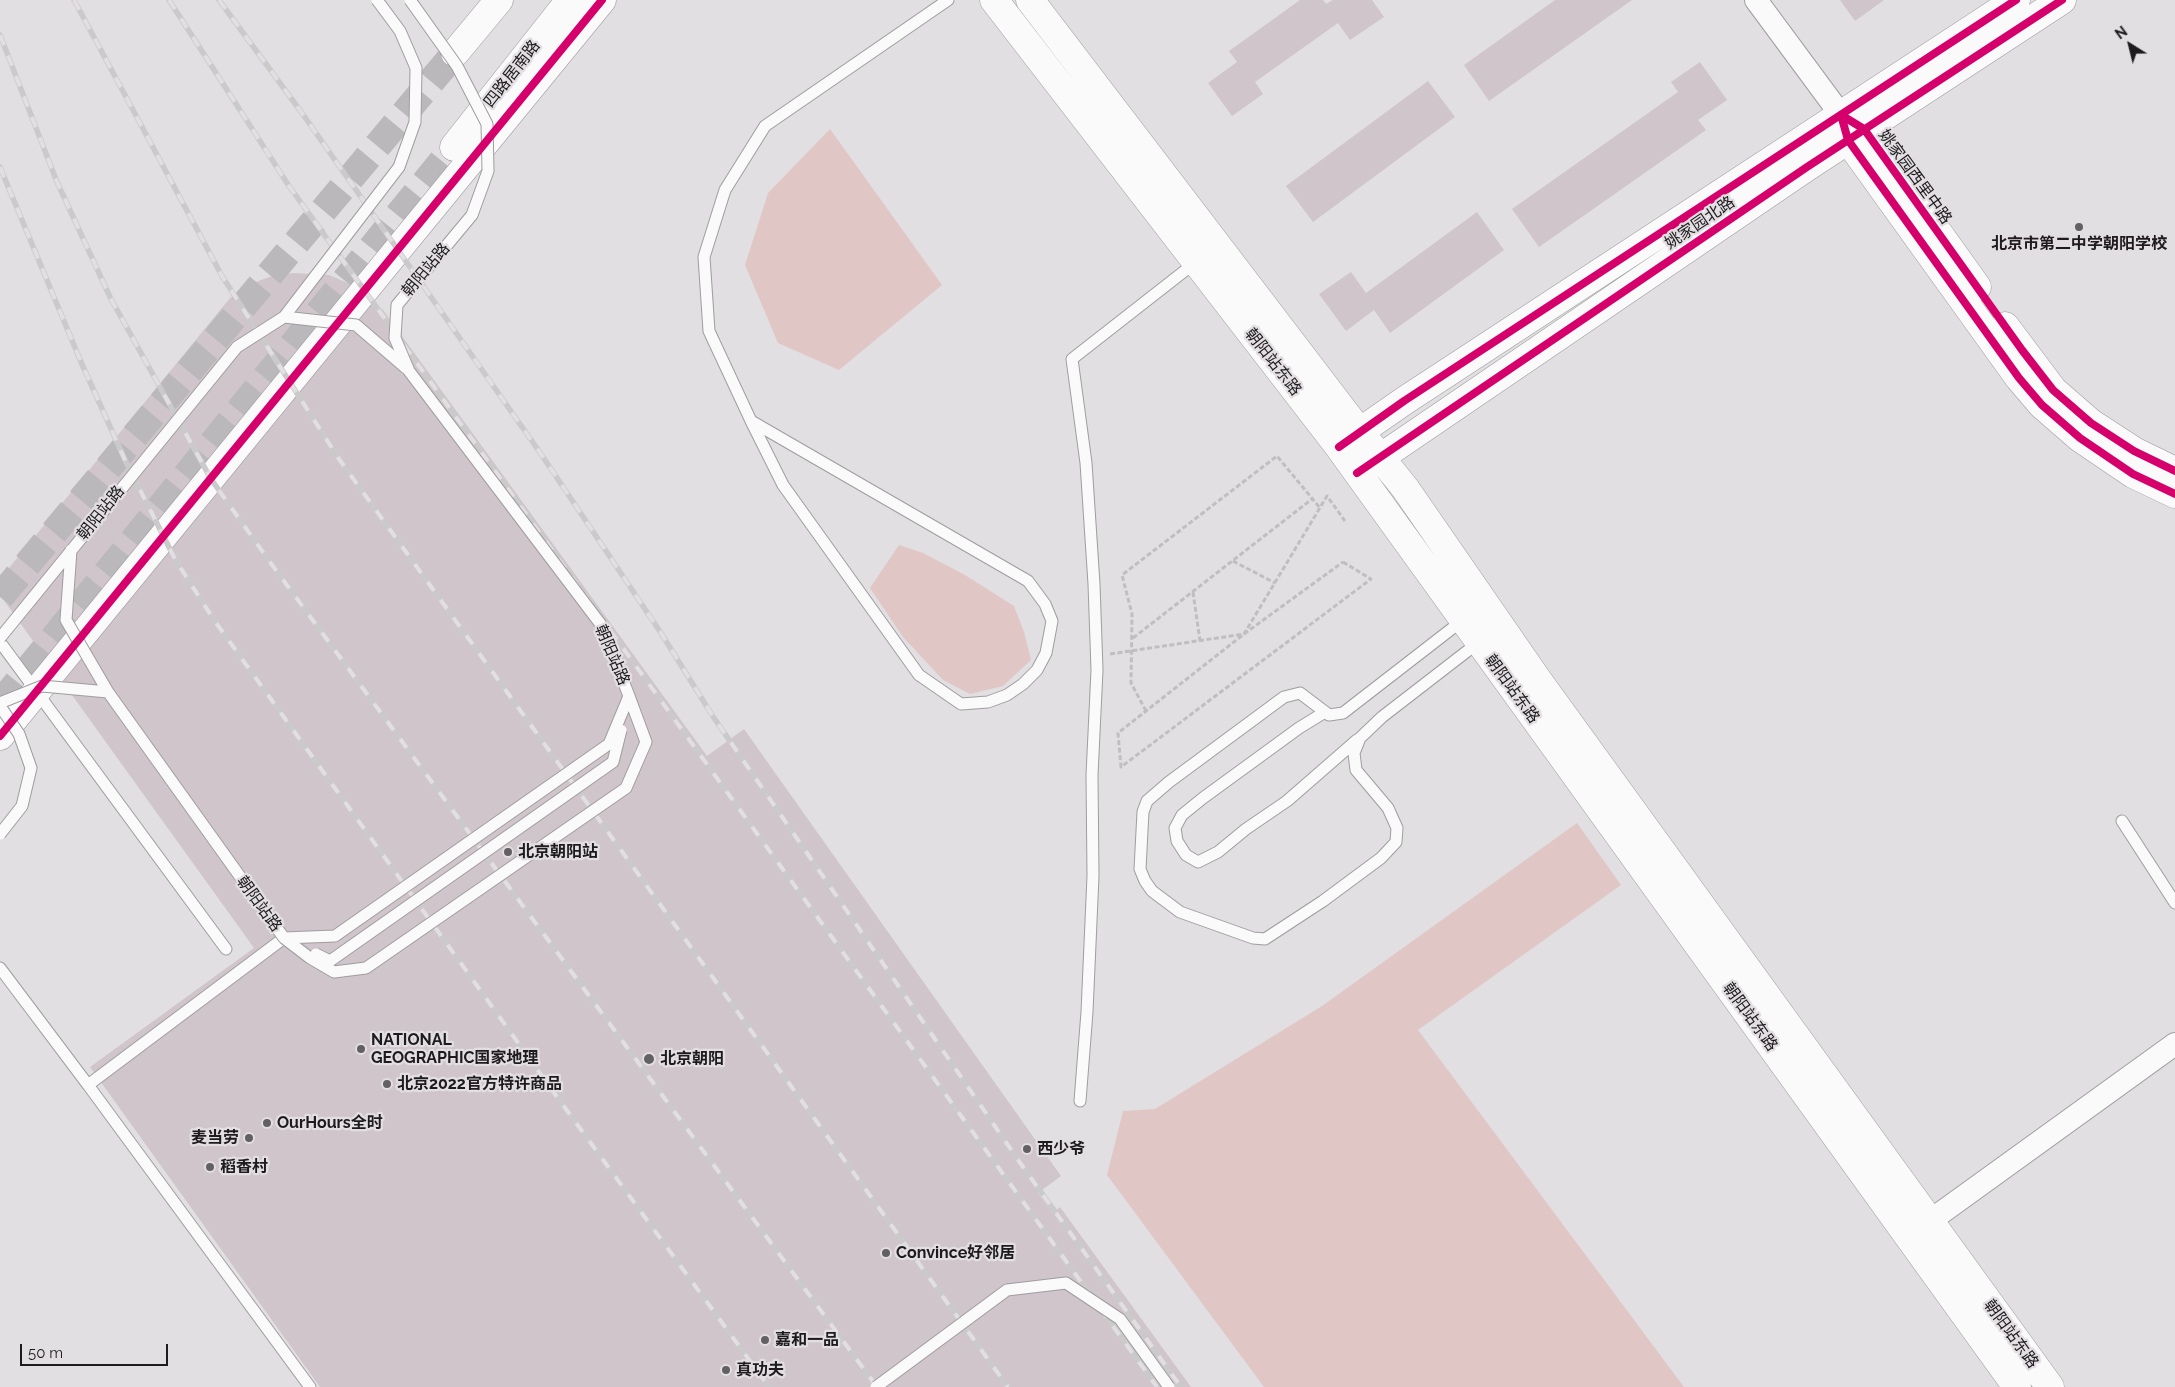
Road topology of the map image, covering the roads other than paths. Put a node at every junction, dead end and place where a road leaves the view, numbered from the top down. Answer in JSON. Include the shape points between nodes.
{"nodes":[{"id":1,"x":377,"y":0,"type":"edge"},
{"id":2,"x":410,"y":0,"type":"edge"},
{"id":3,"x":499,"y":0,"type":"edge"},
{"id":4,"x":570,"y":0,"type":"edge"},
{"id":5,"x":602,"y":0,"type":"edge"},
{"id":6,"x":948,"y":0,"type":"edge"},
{"id":7,"x":994,"y":0,"type":"edge"},
{"id":8,"x":1030,"y":0,"type":"edge"},
{"id":9,"x":1756,"y":0,"type":"edge"},
{"id":10,"x":2016,"y":0,"type":"edge"},
{"id":11,"x":2062,"y":0,"type":"edge"},
{"id":12,"x":455,"y":53,"type":"tunnel mouth"},
{"id":13,"x":1851,"y":128,"type":"junction"},
{"id":14,"x":454,"y":147,"type":"tunnel mouth"},
{"id":15,"x":1196,"y":262,"type":"junction"},
{"id":16,"x":284,"y":317,"type":"junction"},
{"id":17,"x":409,"y":371,"type":"junction"},
{"id":18,"x":751,"y":422,"type":"junction"},
{"id":19,"x":1349,"y":439,"type":"junction"},
{"id":20,"x":1379,"y":457,"type":"junction"},
{"id":21,"x":2175,"y":472,"type":"edge"},
{"id":22,"x":1357,"y":474,"type":"junction"},
{"id":23,"x":2175,"y":494,"type":"edge"},
{"id":24,"x":71,"y":550,"type":"junction"},
{"id":25,"x":1463,"y":620,"type":"junction"},
{"id":26,"x":0,"y":638,"type":"edge"},
{"id":27,"x":0,"y":642,"type":"edge"},
{"id":28,"x":1479,"y":642,"type":"junction"},
{"id":29,"x":108,"y":692,"type":"junction"},
{"id":30,"x":629,"y":696,"type":"junction"},
{"id":31,"x":0,"y":705,"type":"edge"},
{"id":32,"x":1325,"y":712,"type":"junction"},
{"id":33,"x":0,"y":736,"type":"edge"},
{"id":34,"x":1360,"y":738,"type":"junction"},
{"id":35,"x":2122,"y":821,"type":"dead end"},
{"id":36,"x":0,"y":834,"type":"edge"},
{"id":37,"x":2175,"y":903,"type":"edge"},
{"id":38,"x":284,"y":938,"type":"junction"},
{"id":39,"x":226,"y":949,"type":"dead end"},
{"id":40,"x":0,"y":968,"type":"edge"},
{"id":41,"x":2175,"y":1044,"type":"edge"},
{"id":42,"x":88,"y":1086,"type":"junction"},
{"id":43,"x":1080,"y":1101,"type":"dead end"},
{"id":44,"x":1919,"y":1229,"type":"junction"},
{"id":45,"x":310,"y":1387,"type":"edge"},
{"id":46,"x":876,"y":1387,"type":"edge"},
{"id":47,"x":1169,"y":1387,"type":"edge"},
{"id":48,"x":2017,"y":1387,"type":"edge"},
{"id":49,"x":2050,"y":1387,"type":"edge"}],
"edges":[{"from":1,"to":16,"type":"lane","name":"朝阳站路","bridge":true,"via":[[400,31],[416,68],[416,122],[399,167]]},
{"from":2,"to":17,"type":"lane","name":"朝阳站路","bridge":true,"via":[[457,66],[487,124],[488,171],[472,215],[397,305],[395,338]]},
{"from":3,"to":12,"type":"main road"},
{"from":4,"to":14,"type":"main road","name":"四路居南路"},
{"from":5,"to":33,"type":"main road"},
{"from":6,"to":18,"type":"lane","via":[[765,126],[726,190],[704,257],[709,330]]},
{"from":7,"to":15,"type":"main road","name":"朝阳站东路"},
{"from":8,"to":19,"type":"main road","name":"朝阳站东路"},
{"from":9,"to":13,"type":"street","name":"姚家园西里中路"},
{"from":10,"to":13,"type":"main road","name":"姚家园北路"},
{"from":11,"to":13,"type":"main road","name":"姚家园北路"},
{"from":13,"to":19,"type":"main road","name":"姚家园北路"},
{"from":13,"to":20,"type":"main road","name":"姚家园北路"},
{"from":13,"to":21,"type":"main road","name":"姚家园西里中路","via":[[2053,390],[2091,423],[2134,451]]},
{"from":13,"to":23,"type":"main road","name":"姚家园西里中路","via":[[2019,378],[2042,406],[2080,438],[2133,474]]},
{"from":15,"to":19,"type":"main road","name":"朝阳站东路"},
{"from":15,"to":43,"type":"lane","via":[[1072,359],[1086,463],[1096,656],[1093,876]]},
{"from":16,"to":17,"type":"lane","bridge":true,"via":[[356,325]]},
{"from":16,"to":24,"type":"lane","name":"朝阳站路","bridge":true,"via":[[237,347]]},
{"from":17,"to":30,"type":"lane","name":"朝阳站路","bridge":true,"via":[[602,626]]},
{"from":18,"to":18,"type":"lane","via":[[783,485],[919,675],[961,704],[988,702],[1007,695],[1037,670],[1046,653],[1052,621],[1046,604],[1028,581]]},
{"from":19,"to":20,"type":"main road","name":"朝阳站东路"},
{"from":19,"to":22,"type":"main road","name":"朝阳站东路"},
{"from":20,"to":22,"type":"main road","name":"姚家园北路"},
{"from":20,"to":44,"type":"main road","name":"朝阳站东路","via":[[1405,488]]},
{"from":22,"to":25,"type":"main road","name":"朝阳站东路"},
{"from":24,"to":26,"type":"lane","name":"朝阳站路","bridge":true},
{"from":24,"to":29,"type":"lane","name":"朝阳站路","bridge":true,"via":[[66,620]]},
{"from":25,"to":28,"type":"main road","name":"朝阳站东路"},
{"from":25,"to":32,"type":"lane","via":[[1343,712],[1329,716]]},
{"from":27,"to":39,"type":"lane"},
{"from":28,"to":34,"type":"lane","via":[[1382,717]]},
{"from":28,"to":44,"type":"main road","name":"朝阳站东路"},
{"from":29,"to":31,"type":"lane","bridge":true,"via":[[42,686]]},
{"from":29,"to":38,"type":"lane","name":"朝阳站路","bridge":true},
{"from":30,"to":38,"type":"lane","name":"朝阳站路","bridge":true,"via":[[609,744],[343,931],[335,936]]},
{"from":30,"to":38,"type":"lane","bridge":true,"via":[[613,762],[330,961]]},
{"from":30,"to":38,"type":"lane","bridge":true,"via":[[646,742],[626,788],[366,968],[334,972]]},
{"from":31,"to":36,"type":"lane","bridge":true,"via":[[19,734],[31,768],[22,806]]},
{"from":32,"to":34,"type":"lane","via":[[1182,815],[1175,828],[1177,841],[1186,855],[1198,862],[1218,852]]},
{"from":32,"to":34,"type":"lane","via":[[1300,693],[1284,697],[1147,801],[1141,827],[1140,869],[1152,891],[1180,912],[1253,938],[1265,939],[1323,902],[1381,858],[1396,842],[1397,828],[1388,808],[1356,770],[1354,753]]},
{"from":35,"to":37,"type":"lane"},
{"from":38,"to":42,"type":"lane"},
{"from":40,"to":42,"type":"lane"},
{"from":41,"to":44,"type":"street"},
{"from":42,"to":45,"type":"lane"},
{"from":44,"to":48,"type":"main road","name":"朝阳站东路"},
{"from":44,"to":49,"type":"main road","name":"朝阳站东路"},
{"from":46,"to":47,"type":"lane","bridge":true,"via":[[1007,1290],[1066,1283],[1120,1319]]}]}
